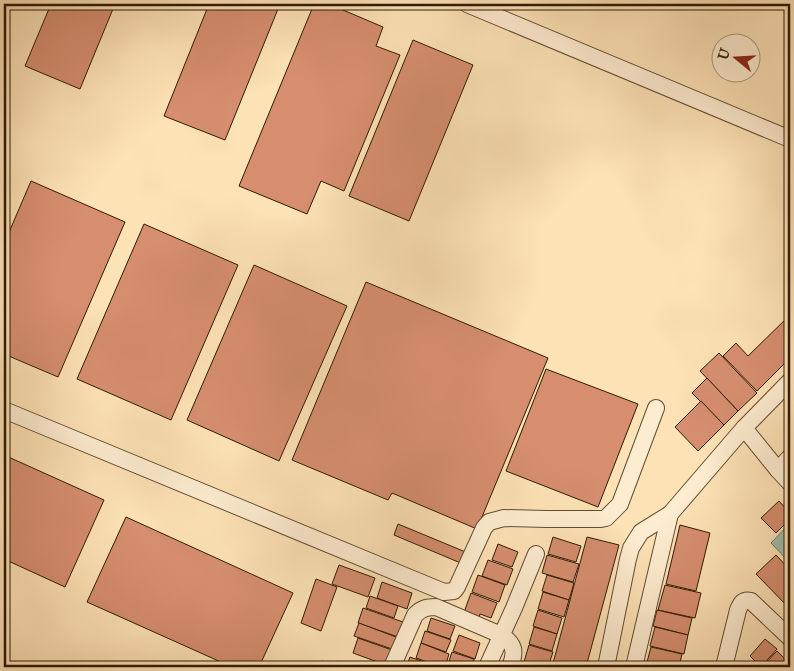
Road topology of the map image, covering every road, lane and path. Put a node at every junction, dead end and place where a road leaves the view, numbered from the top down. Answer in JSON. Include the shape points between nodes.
{"nodes":[{"id":1,"x":467,"y":4,"type":"edge"},
{"id":2,"x":790,"y":138,"type":"edge"},
{"id":3,"x":790,"y":381,"type":"edge"},
{"id":4,"x":656,"y":408,"type":"dead end"},
{"id":5,"x":4,"y":410,"type":"edge"},
{"id":6,"x":744,"y":428,"type":"junction"},
{"id":7,"x":790,"y":457,"type":"edge"},
{"id":8,"x":778,"y":470,"type":"junction"},
{"id":9,"x":790,"y":482,"type":"edge"},
{"id":10,"x":670,"y":514,"type":"junction"},
{"id":11,"x":536,"y":554,"type":"dead end"},
{"id":12,"x":501,"y":635,"type":"junction"},
{"id":13,"x":790,"y":638,"type":"edge"},
{"id":14,"x":392,"y":667,"type":"edge"},
{"id":15,"x":487,"y":667,"type":"edge"},
{"id":16,"x":510,"y":667,"type":"edge"},
{"id":17,"x":606,"y":667,"type":"edge"},
{"id":18,"x":635,"y":667,"type":"edge"},
{"id":19,"x":724,"y":667,"type":"edge"}],
"edges":[{"from":1,"to":2,"type":"street"},
{"from":3,"to":6,"type":"street"},
{"from":4,"to":5,"type":"street","via":[[620,504],[606,518],[504,518],[488,522],[457,587],[454,591],[444,592]]},
{"from":6,"to":8,"type":"street"},
{"from":6,"to":10,"type":"street"},
{"from":7,"to":8,"type":"street"},
{"from":8,"to":9,"type":"street"},
{"from":10,"to":17,"type":"street","via":[[641,532],[631,548]]},
{"from":10,"to":18,"type":"street"},
{"from":11,"to":12,"type":"street"},
{"from":12,"to":14,"type":"street","via":[[436,607],[427,607],[416,615]]},
{"from":12,"to":15,"type":"street"},
{"from":12,"to":16,"type":"street","via":[[513,646]]},
{"from":13,"to":19,"type":"street","via":[[751,601],[746,600],[738,610]]}]}
